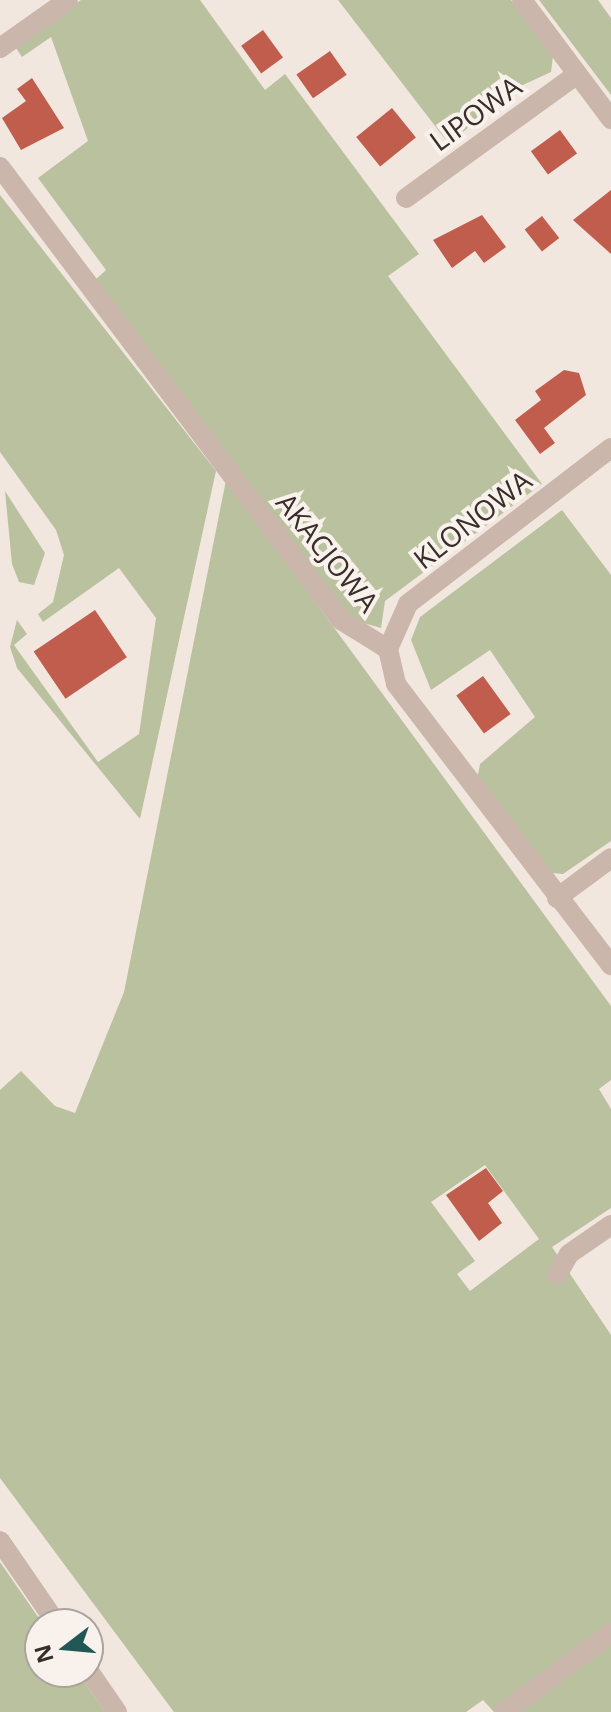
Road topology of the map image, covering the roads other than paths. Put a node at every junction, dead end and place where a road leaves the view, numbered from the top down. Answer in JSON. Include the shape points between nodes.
{"nodes":[{"id":1,"x":68,"y":0,"type":"edge"},
{"id":2,"x":522,"y":0,"type":"edge"},
{"id":3,"x":3,"y":44,"type":"edge"},
{"id":4,"x":577,"y":74,"type":"junction"},
{"id":5,"x":611,"y":119,"type":"edge"},
{"id":6,"x":0,"y":167,"type":"edge"},
{"id":7,"x":406,"y":198,"type":"dead end"},
{"id":8,"x":611,"y":448,"type":"edge"},
{"id":9,"x":388,"y":649,"type":"junction"},
{"id":10,"x":611,"y":858,"type":"edge"},
{"id":11,"x":557,"y":898,"type":"junction"},
{"id":12,"x":611,"y":965,"type":"edge"},
{"id":13,"x":611,"y":1225,"type":"edge"},
{"id":14,"x":557,"y":1275,"type":"dead end"},
{"id":15,"x":0,"y":1541,"type":"edge"},
{"id":16,"x":46,"y":1608,"type":"edge"},
{"id":17,"x":611,"y":1633,"type":"edge"},
{"id":18,"x":100,"y":1688,"type":"edge"},
{"id":19,"x":117,"y":1712,"type":"edge"},
{"id":20,"x":504,"y":1712,"type":"edge"}],
"edges":[{"from":1,"to":3,"type":"street"},
{"from":2,"to":4,"type":"street"},
{"from":4,"to":5,"type":"street"},
{"from":4,"to":7,"type":"street","name":"LIPOWA"},
{"from":6,"to":9,"type":"street","name":"AKACJOWA","via":[[341,620]]},
{"from":8,"to":9,"type":"street","name":"KLONOWA","via":[[408,604]]},
{"from":9,"to":11,"type":"street","name":"AKACJOWA","via":[[396,684]]},
{"from":10,"to":11,"type":"street"},
{"from":11,"to":12,"type":"street","name":"AKACJOWA"},
{"from":13,"to":14,"type":"street","via":[[569,1254]]},
{"from":15,"to":16,"type":"street"},
{"from":17,"to":20,"type":"street"},
{"from":18,"to":19,"type":"street"}]}
